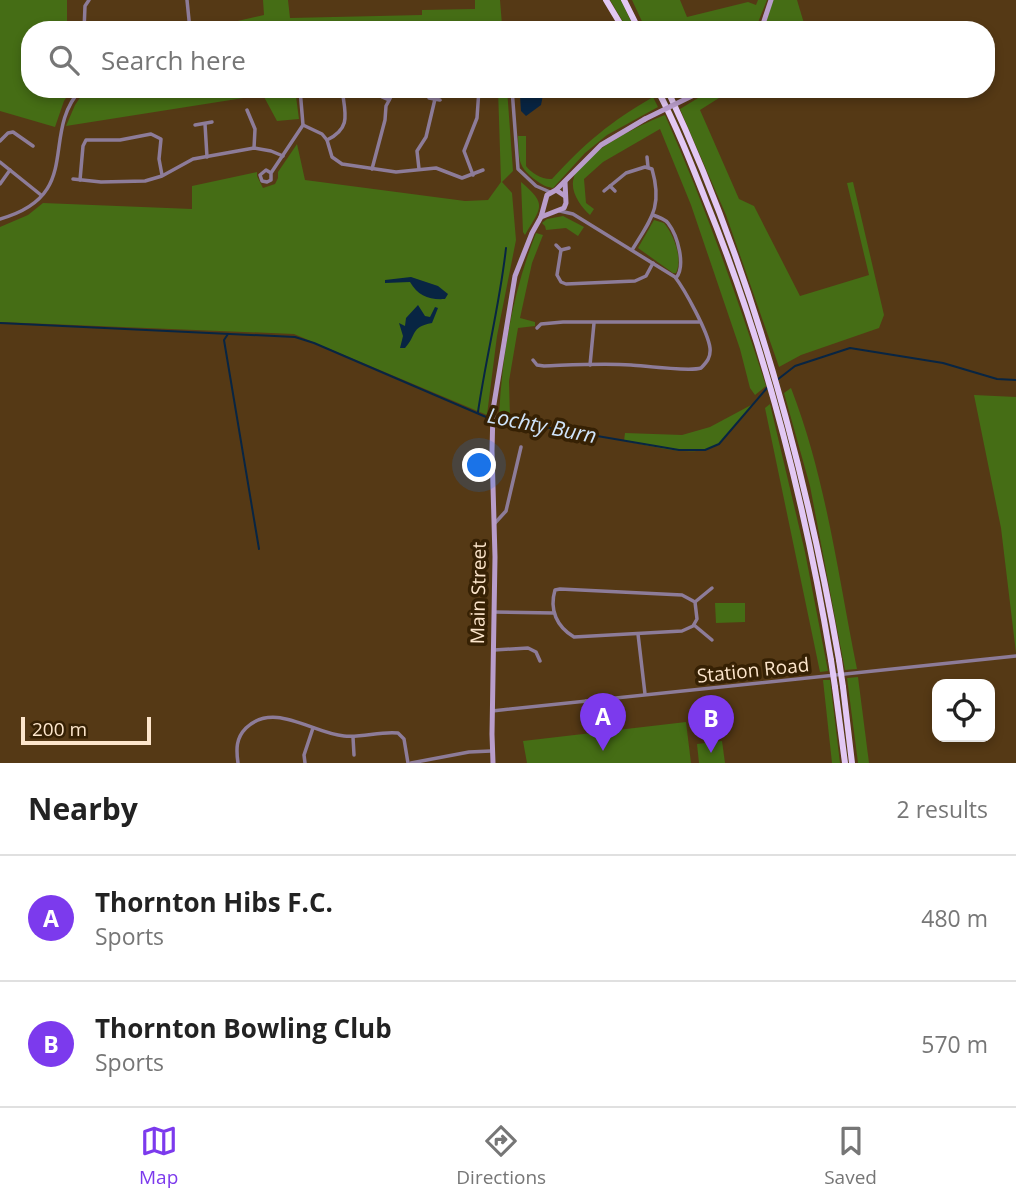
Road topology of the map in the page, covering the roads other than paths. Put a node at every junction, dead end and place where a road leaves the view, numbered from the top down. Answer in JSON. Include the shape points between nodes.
{"nodes":[{"id":1,"x":89,"y":0,"type":"edge"},
{"id":2,"x":187,"y":0,"type":"edge"},
{"id":3,"x":606,"y":0,"type":"edge"},
{"id":4,"x":624,"y":0,"type":"edge"},
{"id":5,"x":771,"y":0,"type":"edge"},
{"id":6,"x":84,"y":21,"type":"edge"},
{"id":7,"x":189,"y":21,"type":"edge"},
{"id":8,"x":619,"y":21,"type":"edge"},
{"id":9,"x":634,"y":21,"type":"edge"},
{"id":10,"x":764,"y":21,"type":"edge"},
{"id":11,"x":75,"y":98,"type":"edge"},
{"id":12,"x":301,"y":98,"type":"edge"},
{"id":13,"x":343,"y":98,"type":"edge"},
{"id":14,"x":384,"y":98,"type":"edge"},
{"id":15,"x":429,"y":98,"type":"dead end"},
{"id":16,"x":478,"y":98,"type":"edge"},
{"id":17,"x":512,"y":98,"type":"edge"},
{"id":18,"x":661,"y":98,"type":"edge"},
{"id":19,"x":671,"y":98,"type":"edge"},
{"id":20,"x":688,"y":98,"type":"edge"},
{"id":21,"x":389,"y":100,"type":"joint"},
{"id":22,"x":247,"y":110,"type":"dead end"},
{"id":23,"x":212,"y":122,"type":"dead end"},
{"id":24,"x":205,"y":124,"type":"junction"},
{"id":25,"x":195,"y":125,"type":"dead end"},
{"id":26,"x":303,"y":125,"type":"junction"},
{"id":27,"x":327,"y":140,"type":"junction"},
{"id":28,"x":0,"y":141,"type":"edge"},
{"id":29,"x":33,"y":146,"type":"dead end"},
{"id":30,"x":254,"y":148,"type":"junction"},
{"id":31,"x":282,"y":156,"type":"junction"},
{"id":32,"x":207,"y":157,"type":"junction"},
{"id":33,"x":646,"y":157,"type":"dead end"},
{"id":34,"x":0,"y":162,"type":"edge"},
{"id":35,"x":648,"y":167,"type":"junction"},
{"id":36,"x":372,"y":169,"type":"junction"},
{"id":37,"x":10,"y":170,"type":"junction"},
{"id":38,"x":418,"y":170,"type":"junction"},
{"id":39,"x":483,"y":170,"type":"dead end"},
{"id":40,"x":271,"y":173,"type":"dead end"},
{"id":41,"x":473,"y":175,"type":"junction"},
{"id":42,"x":162,"y":176,"type":"junction"},
{"id":43,"x":73,"y":179,"type":"dead end"},
{"id":44,"x":80,"y":180,"type":"junction"},
{"id":45,"x":565,"y":182,"type":"junction"},
{"id":46,"x":0,"y":184,"type":"edge"},
{"id":47,"x":536,"y":186,"type":"junction"},
{"id":48,"x":610,"y":186,"type":"junction"},
{"id":49,"x":553,"y":191,"type":"junction"},
{"id":50,"x":604,"y":191,"type":"dead end"},
{"id":51,"x":615,"y":191,"type":"dead end"},
{"id":52,"x":41,"y":195,"type":"junction"},
{"id":53,"x":566,"y":199,"type":"junction"},
{"id":54,"x":545,"y":201,"type":"junction"},
{"id":55,"x":558,"y":211,"type":"junction"},
{"id":56,"x":573,"y":214,"type":"junction"},
{"id":57,"x":653,"y":215,"type":"junction"},
{"id":58,"x":541,"y":217,"type":"junction"},
{"id":59,"x":0,"y":219,"type":"edge"},
{"id":60,"x":556,"y":245,"type":"dead end"},
{"id":61,"x":569,"y":248,"type":"dead end"},
{"id":62,"x":561,"y":250,"type":"junction"},
{"id":63,"x":632,"y":250,"type":"junction"},
{"id":64,"x":653,"y":263,"type":"junction"},
{"id":65,"x":676,"y":278,"type":"junction"},
{"id":66,"x":699,"y":322,"type":"junction"},
{"id":67,"x":594,"y":323,"type":"junction"},
{"id":68,"x":539,"y":324,"type":"dead end"},
{"id":69,"x":533,"y":360,"type":"dead end"},
{"id":70,"x":767,"y":362,"type":"junction"},
{"id":71,"x":537,"y":365,"type":"junction"},
{"id":72,"x":590,"y":365,"type":"junction"},
{"id":73,"x":532,"y":370,"type":"dead end"},
{"id":74,"x":521,"y":447,"type":"dead end"},
{"id":75,"x":495,"y":523,"type":"junction"},
{"id":76,"x":712,"y":588,"type":"dead end"},
{"id":77,"x":695,"y":602,"type":"junction"},
{"id":78,"x":494,"y":612,"type":"junction"},
{"id":79,"x":554,"y":613,"type":"junction"},
{"id":80,"x":694,"y":625,"type":"junction"},
{"id":81,"x":638,"y":634,"type":"junction"},
{"id":82,"x":712,"y":640,"type":"dead end"},
{"id":83,"x":494,"y":650,"type":"junction"},
{"id":84,"x":1016,"y":656,"type":"edge"},
{"id":85,"x":540,"y":661,"type":"dead end"},
{"id":86,"x":839,"y":687,"type":"junction"},
{"id":87,"x":645,"y":695,"type":"junction"},
{"id":88,"x":586,"y":701,"type":"junction"},
{"id":89,"x":492,"y":711,"type":"junction"},
{"id":90,"x":589,"y":721,"type":"dead end"},
{"id":91,"x":313,"y":728,"type":"junction"},
{"id":92,"x":353,"y":737,"type":"junction"},
{"id":93,"x":491,"y":751,"type":"junction"},
{"id":94,"x":354,"y":755,"type":"dead end"},
{"id":95,"x":238,"y":763,"type":"edge"},
{"id":96,"x":305,"y":763,"type":"edge"},
{"id":97,"x":410,"y":763,"type":"edge"},
{"id":98,"x":493,"y":763,"type":"edge"},
{"id":99,"x":845,"y":763,"type":"edge"},
{"id":100,"x":852,"y":763,"type":"edge"}],
"edges":[{"from":1,"to":6,"type":"street"},
{"from":2,"to":7,"type":"street"},
{"from":3,"to":8,"type":"highway"},
{"from":4,"to":9,"type":"highway"},
{"from":5,"to":10,"type":"main road"},
{"from":11,"to":52,"type":"street","via":[[65,115],[56,172]]},
{"from":12,"to":26,"type":"street"},
{"from":13,"to":27,"type":"street","via":[[344,124],[340,133]]},
{"from":14,"to":21,"type":"street"},
{"from":15,"to":38,"type":"street","via":[[438,99],[417,150]]},
{"from":16,"to":41,"type":"street","via":[[477,118],[464,151]]},
{"from":17,"to":47,"type":"street","via":[[516,165]]},
{"from":18,"to":70,"type":"highway","via":[[714,220]]},
{"from":19,"to":70,"type":"highway","via":[[731,243]]},
{"from":20,"to":45,"type":"main road","name":"Main Street","bridge":true,"via":[[601,145]]},
{"from":21,"to":36,"type":"street"},
{"from":22,"to":30,"type":"street","via":[[255,129]]},
{"from":23,"to":24,"type":"street"},
{"from":24,"to":25,"type":"street"},
{"from":24,"to":32,"type":"street"},
{"from":26,"to":27,"type":"street"},
{"from":26,"to":31,"type":"street"},
{"from":27,"to":36,"type":"street","via":[[336,161]]},
{"from":28,"to":29,"type":"street","via":[[13,132]]},
{"from":30,"to":31,"type":"street"},
{"from":30,"to":32,"type":"street"},
{"from":31,"to":40,"type":"street"},
{"from":32,"to":42,"type":"street"},
{"from":33,"to":35,"type":"street"},
{"from":34,"to":37,"type":"street"},
{"from":35,"to":48,"type":"street","via":[[626,173]]},
{"from":35,"to":57,"type":"street","via":[[658,194]]},
{"from":36,"to":38,"type":"street"},
{"from":37,"to":46,"type":"street"},
{"from":37,"to":52,"type":"street"},
{"from":38,"to":41,"type":"street","via":[[436,168],[463,178]]},
{"from":39,"to":41,"type":"street"},
{"from":42,"to":44,"type":"street","via":[[137,182]]},
{"from":42,"to":44,"type":"street","via":[[161,139],[151,134],[86,140]]},
{"from":43,"to":44,"type":"street"},
{"from":45,"to":49,"type":"main road","name":"Main Street"},
{"from":45,"to":53,"type":"main road"},
{"from":47,"to":49,"type":"street"},
{"from":47,"to":54,"type":"street"},
{"from":48,"to":50,"type":"street"},
{"from":48,"to":51,"type":"street"},
{"from":49,"to":53,"type":"main road"},
{"from":49,"to":54,"type":"main road","name":"Main Street"},
{"from":52,"to":59,"type":"street","via":[[21,211]]},
{"from":53,"to":55,"type":"main road"},
{"from":53,"to":56,"type":"street"},
{"from":54,"to":55,"type":"main road","via":[[551,211]]},
{"from":54,"to":58,"type":"main road","name":"Main Street"},
{"from":55,"to":56,"type":"street"},
{"from":55,"to":58,"type":"main road"},
{"from":56,"to":63,"type":"street"},
{"from":57,"to":63,"type":"street"},
{"from":57,"to":65,"type":"street","via":[[668,223],[674,234],[682,264]]},
{"from":58,"to":75,"type":"main road","name":"Main Street","via":[[515,276],[494,410]]},
{"from":60,"to":62,"type":"street"},
{"from":61,"to":62,"type":"street"},
{"from":62,"to":64,"type":"street","via":[[557,275],[568,284],[635,281],[646,276]]},
{"from":63,"to":64,"type":"street"},
{"from":64,"to":65,"type":"street"},
{"from":65,"to":66,"type":"street"},
{"from":66,"to":67,"type":"street"},
{"from":66,"to":72,"type":"street","via":[[710,349],[706,363],[696,370]]},
{"from":67,"to":68,"type":"street"},
{"from":67,"to":72,"type":"street"},
{"from":69,"to":71,"type":"street"},
{"from":70,"to":86,"type":"highway","bridge":true},
{"from":71,"to":72,"type":"street"},
{"from":71,"to":73,"type":"street"},
{"from":74,"to":75,"type":"street","via":[[506,511]]},
{"from":75,"to":78,"type":"main road","name":"Main Street"},
{"from":76,"to":77,"type":"street"},
{"from":77,"to":79,"type":"street","via":[[681,595],[560,589],[553,594]]},
{"from":77,"to":80,"type":"street"},
{"from":78,"to":79,"type":"street"},
{"from":78,"to":83,"type":"main road","name":"Main Street"},
{"from":79,"to":81,"type":"street","via":[[558,625],[574,638]]},
{"from":80,"to":81,"type":"street","via":[[682,631]]},
{"from":80,"to":82,"type":"street"},
{"from":81,"to":87,"type":"street"},
{"from":83,"to":85,"type":"street","via":[[528,648]]},
{"from":83,"to":89,"type":"main road","name":"Main Street"},
{"from":84,"to":87,"type":"street","name":"Station Road"},
{"from":86,"to":99,"type":"highway"},
{"from":86,"to":100,"type":"highway"},
{"from":87,"to":88,"type":"street","name":"Station Road"},
{"from":88,"to":89,"type":"street","name":"Station Road"},
{"from":88,"to":90,"type":"street"},
{"from":89,"to":93,"type":"main road","name":"Main Street"},
{"from":91,"to":92,"type":"street"},
{"from":91,"to":95,"type":"street","via":[[270,715],[260,718],[239,736]]},
{"from":91,"to":96,"type":"street"},
{"from":92,"to":94,"type":"street"},
{"from":92,"to":97,"type":"street","via":[[398,733]]},
{"from":93,"to":97,"type":"street"},
{"from":93,"to":98,"type":"main road","name":"Main Street"}]}
